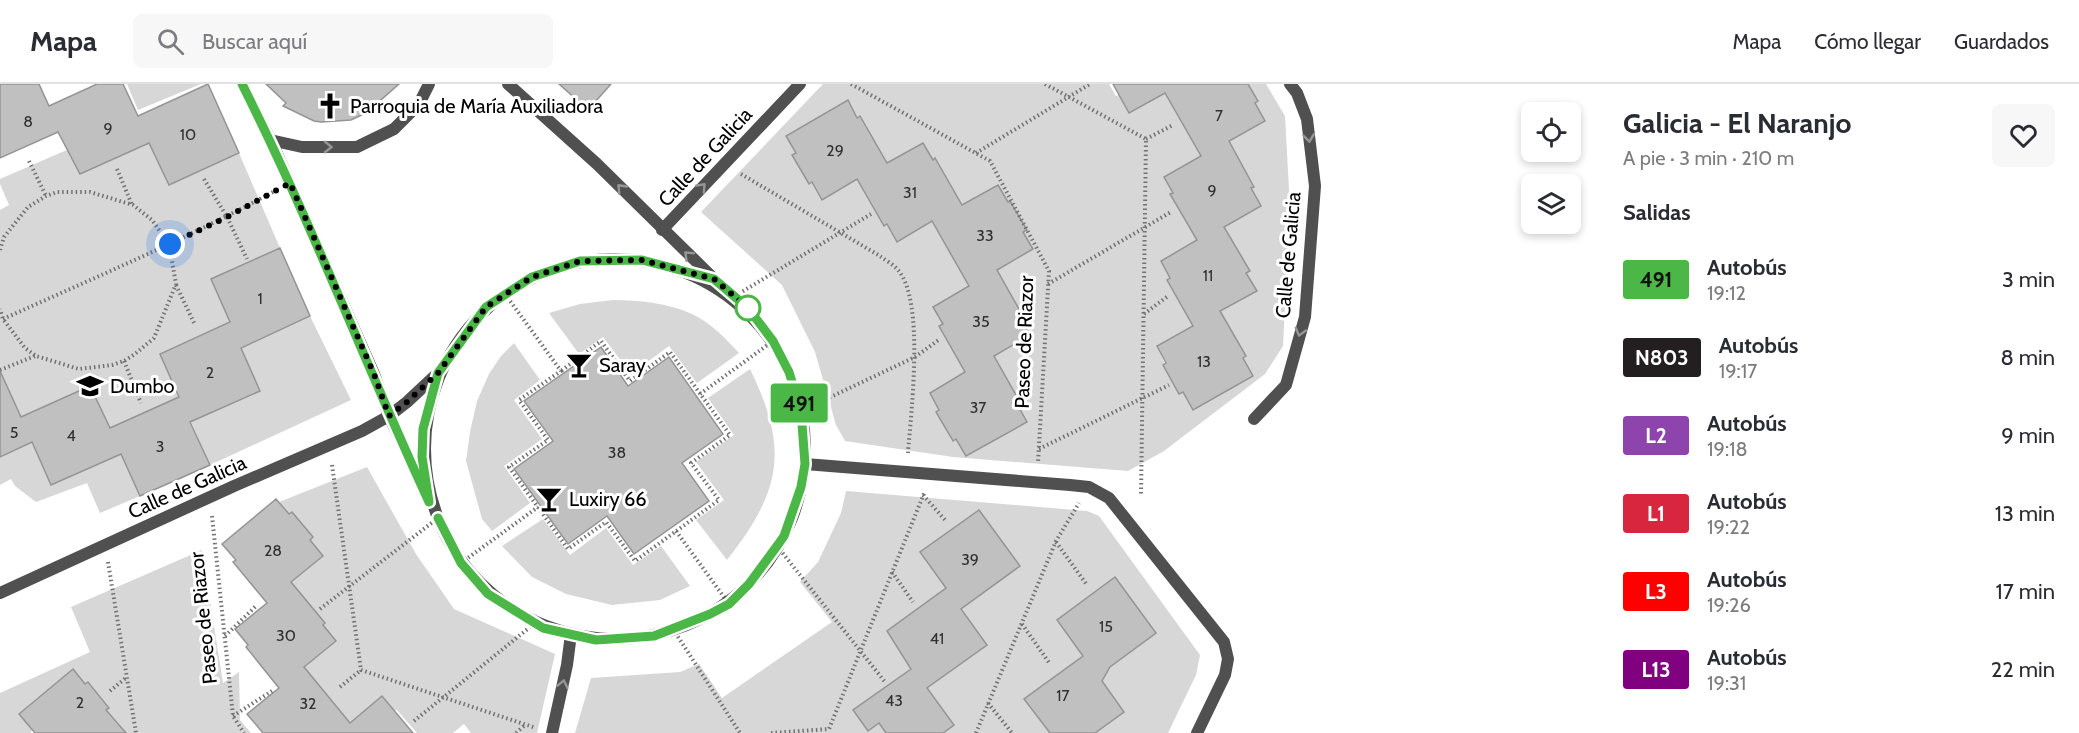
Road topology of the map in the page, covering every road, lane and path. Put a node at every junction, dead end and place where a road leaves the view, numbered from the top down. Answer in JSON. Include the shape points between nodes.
{"nodes":[{"id":1,"x":242,"y":84,"type":"edge"},
{"id":2,"x":429,"y":84,"type":"edge"},
{"id":3,"x":508,"y":84,"type":"edge"},
{"id":4,"x":800,"y":84,"type":"edge"},
{"id":5,"x":851,"y":84,"type":"edge"},
{"id":6,"x":1045,"y":84,"type":"edge"},
{"id":7,"x":1090,"y":84,"type":"edge"},
{"id":8,"x":1290,"y":84,"type":"edge"},
{"id":9,"x":1068,"y":96,"type":"junction"},
{"id":10,"x":1173,"y":125,"type":"dead end"},
{"id":11,"x":270,"y":140,"type":"junction"},
{"id":12,"x":1146,"y":140,"type":"junction"},
{"id":13,"x":976,"y":153,"type":"junction"},
{"id":14,"x":29,"y":161,"type":"dead end"},
{"id":15,"x":724,"y":165,"type":"junction"},
{"id":16,"x":117,"y":169,"type":"dead end"},
{"id":17,"x":204,"y":180,"type":"dead end"},
{"id":18,"x":290,"y":183,"type":"junction"},
{"id":19,"x":46,"y":196,"type":"junction"},
{"id":20,"x":133,"y":206,"type":"junction"},
{"id":21,"x":1171,"y":212,"type":"dead end"},
{"id":22,"x":871,"y":214,"type":"dead end"},
{"id":23,"x":227,"y":217,"type":"junction"},
{"id":24,"x":1145,"y":228,"type":"junction"},
{"id":25,"x":662,"y":230,"type":"junction"},
{"id":26,"x":840,"y":232,"type":"junction"},
{"id":27,"x":170,"y":244,"type":"junction"},
{"id":28,"x":0,"y":250,"type":"edge"},
{"id":29,"x":247,"y":259,"type":"dead end"},
{"id":30,"x":714,"y":279,"type":"junction"},
{"id":31,"x":176,"y":284,"type":"junction"},
{"id":32,"x":1048,"y":284,"type":"junction"},
{"id":33,"x":505,"y":294,"type":"junction"},
{"id":34,"x":735,"y":296,"type":"junction"},
{"id":35,"x":1168,"y":296,"type":"dead end"},
{"id":36,"x":0,"y":309,"type":"edge"},
{"id":37,"x":1143,"y":315,"type":"junction"},
{"id":38,"x":3,"y":319,"type":"junction"},
{"id":39,"x":195,"y":325,"type":"dead end"},
{"id":40,"x":940,"y":339,"type":"dead end"},
{"id":41,"x":773,"y":341,"type":"junction"},
{"id":42,"x":36,"y":356,"type":"junction"},
{"id":43,"x":915,"y":357,"type":"junction"},
{"id":44,"x":124,"y":361,"type":"junction"},
{"id":45,"x":0,"y":370,"type":"edge"},
{"id":46,"x":561,"y":370,"type":"junction"},
{"id":47,"x":438,"y":373,"type":"junction"},
{"id":48,"x":1169,"y":385,"type":"dead end"},
{"id":49,"x":700,"y":394,"type":"junction"},
{"id":50,"x":1142,"y":398,"type":"junction"},
{"id":51,"x":141,"y":403,"type":"dead end"},
{"id":52,"x":801,"y":411,"type":"junction"},
{"id":53,"x":389,"y":416,"type":"junction"},
{"id":54,"x":1254,"y":419,"type":"dead end"},
{"id":55,"x":329,"y":445,"type":"junction"},
{"id":56,"x":1039,"y":449,"type":"junction"},
{"id":57,"x":805,"y":464,"type":"junction"},
{"id":58,"x":907,"y":472,"type":"junction"},
{"id":59,"x":932,"y":474,"type":"junction"},
{"id":60,"x":1037,"y":482,"type":"junction"},
{"id":61,"x":1089,"y":487,"type":"junction"},
{"id":62,"x":923,"y":495,"type":"junction"},
{"id":63,"x":1141,"y":496,"type":"dead end"},
{"id":64,"x":210,"y":497,"type":"junction"},
{"id":65,"x":429,"y":502,"type":"junction"},
{"id":66,"x":538,"y":507,"type":"junction"},
{"id":67,"x":438,"y":518,"type":"junction"},
{"id":68,"x":946,"y":521,"type":"dead end"},
{"id":69,"x":676,"y":531,"type":"junction"},
{"id":70,"x":1056,"y":541,"type":"junction"},
{"id":71,"x":105,"y":545,"type":"junction"},
{"id":72,"x":777,"y":546,"type":"junction"},
{"id":73,"x":461,"y":563,"type":"junction"},
{"id":74,"x":892,"y":572,"type":"junction"},
{"id":75,"x":349,"y":585,"type":"junction"},
{"id":76,"x":1087,"y":585,"type":"dead end"},
{"id":77,"x":0,"y":593,"type":"edge"},
{"id":78,"x":913,"y":602,"type":"dead end"},
{"id":79,"x":729,"y":604,"type":"junction"},
{"id":80,"x":257,"y":605,"type":"dead end"},
{"id":81,"x":320,"y":609,"type":"dead end"},
{"id":82,"x":535,"y":623,"type":"junction"},
{"id":83,"x":1022,"y":623,"type":"junction"},
{"id":84,"x":673,"y":629,"type":"junction"},
{"id":85,"x":571,"y":634,"type":"junction"},
{"id":86,"x":225,"y":637,"type":"junction"},
{"id":87,"x":860,"y":649,"type":"junction"},
{"id":88,"x":1050,"y":664,"type":"dead end"},
{"id":89,"x":361,"y":670,"type":"junction"},
{"id":90,"x":127,"y":677,"type":"junction"},
{"id":91,"x":885,"y":682,"type":"dead end"},
{"id":92,"x":340,"y":687,"type":"dead end"},
{"id":93,"x":110,"y":691,"type":"dead end"},
{"id":94,"x":272,"y":692,"type":"dead end"},
{"id":95,"x":443,"y":697,"type":"junction"},
{"id":96,"x":988,"y":703,"type":"junction"},
{"id":97,"x":233,"y":716,"type":"junction"},
{"id":98,"x":414,"y":721,"type":"dead end"},
{"id":99,"x":526,"y":725,"type":"junction"},
{"id":100,"x":830,"y":731,"type":"edge"},
{"id":101,"x":547,"y":732,"type":"edge"},
{"id":102,"x":136,"y":733,"type":"edge"},
{"id":103,"x":244,"y":733,"type":"edge"},
{"id":104,"x":516,"y":733,"type":"edge"},
{"id":105,"x":740,"y":733,"type":"edge"},
{"id":106,"x":771,"y":733,"type":"edge"},
{"id":107,"x":976,"y":733,"type":"edge"},
{"id":108,"x":1012,"y":733,"type":"edge"},
{"id":109,"x":1197,"y":733,"type":"edge"}],
"edges":[{"from":1,"to":11,"type":"street"},
{"from":11,"to":2,"type":"street","one_way":true,"via":[[302,147],[357,147],[394,129],[419,104]]},
{"from":25,"to":3,"type":"street","name":"Calle de Galicia","one_way":true,"via":[[597,164]]},
{"from":4,"to":15,"type":"street","name":"Calle de Galicia"},
{"from":5,"to":13,"type":"path","name":"Paseo de Riazor"},
{"from":6,"to":9,"type":"path"},
{"from":7,"to":9,"type":"path"},
{"from":8,"to":54,"type":"street","name":"Calle de Galicia","one_way":true,"via":[[1307,119],[1315,186],[1305,317],[1286,385]]},
{"from":9,"to":12,"type":"path"},
{"from":9,"to":13,"type":"path"},
{"from":10,"to":12,"type":"path"},
{"from":11,"to":18,"type":"street"},
{"from":12,"to":24,"type":"path"},
{"from":13,"to":32,"type":"path","name":"Paseo de Riazor","via":[[990,161],[1049,272]]},
{"from":14,"to":19,"type":"path"},
{"from":25,"to":15,"type":"street","name":"Calle de Galicia","one_way":true},
{"from":15,"to":26,"type":"path"},
{"from":16,"to":20,"type":"path"},
{"from":17,"to":23,"type":"path"},
{"from":18,"to":23,"type":"path"},
{"from":18,"to":53,"type":"street"},
{"from":19,"to":20,"type":"path","via":[[90,192]]},
{"from":19,"to":28,"type":"path","via":[[28,207],[4,237]]},
{"from":20,"to":27,"type":"path","via":[[152,220]]},
{"from":21,"to":24,"type":"path"},
{"from":22,"to":26,"type":"path"},
{"from":23,"to":27,"type":"path"},
{"from":23,"to":29,"type":"path"},
{"from":24,"to":32,"type":"path"},
{"from":24,"to":37,"type":"path"},
{"from":30,"to":25,"type":"street","name":"Calle de Galicia","one_way":true},
{"from":26,"to":34,"type":"path"},
{"from":26,"to":43,"type":"path","via":[[899,271],[911,296]]},
{"from":27,"to":31,"type":"path"},
{"from":27,"to":38,"type":"path"},
{"from":30,"to":33,"type":"street","via":[[642,260],[580,261],[532,277]]},
{"from":30,"to":34,"type":"street","name":"Calle de Galicia"},
{"from":31,"to":39,"type":"path"},
{"from":31,"to":44,"type":"path","via":[[154,338]]},
{"from":32,"to":56,"type":"path","name":"Paseo de Riazor"},
{"from":33,"to":46,"type":"path"},
{"from":33,"to":47,"type":"street","via":[[486,307]]},
{"from":34,"to":41,"type":"street","name":"Calle de Galicia"},
{"from":35,"to":37,"type":"path"},
{"from":36,"to":38,"type":"path"},
{"from":37,"to":50,"type":"path"},
{"from":38,"to":42,"type":"path"},
{"from":40,"to":43,"type":"path"},
{"from":41,"to":49,"type":"path"},
{"from":41,"to":52,"type":"street","name":"Calle de Galicia","via":[[789,372]]},
{"from":42,"to":44,"type":"path","via":[[79,369]]},
{"from":42,"to":45,"type":"path"},
{"from":43,"to":52,"type":"path"},
{"from":43,"to":58,"type":"path"},
{"from":44,"to":51,"type":"path"},
{"from":46,"to":49,"type":"path","via":[[602,341],[630,381],[670,352]]},
{"from":46,"to":66,"type":"path","via":[[519,400],[548,440],[509,468]]},
{"from":47,"to":53,"type":"street","name":"Calle de Galicia"},
{"from":47,"to":65,"type":"street","via":[[423,429],[422,457]]},
{"from":48,"to":50,"type":"path"},
{"from":49,"to":69,"type":"path","via":[[730,435],[691,463],[718,500]]},
{"from":50,"to":56,"type":"path"},
{"from":50,"to":63,"type":"path"},
{"from":52,"to":57,"type":"street","name":"Calle de Galicia"},
{"from":53,"to":55,"type":"street","name":"Calle de Galicia"},
{"from":53,"to":65,"type":"street"},
{"from":55,"to":64,"type":"street","name":"Calle de Galicia"},
{"from":55,"to":75,"type":"path"},
{"from":56,"to":60,"type":"path","name":"Paseo de Riazor"},
{"from":57,"to":58,"type":"street"},
{"from":57,"to":72,"type":"street","name":"Calle de Galicia","via":[[798,496]]},
{"from":58,"to":59,"type":"street"},
{"from":59,"to":60,"type":"street"},
{"from":59,"to":62,"type":"path"},
{"from":60,"to":61,"type":"street"},
{"from":61,"to":70,"type":"path"},
{"from":61,"to":109,"type":"street","via":[[1109,498],[1224,642],[1226,675]]},
{"from":62,"to":68,"type":"path"},
{"from":62,"to":74,"type":"path"},
{"from":64,"to":71,"type":"street","name":"Calle de Galicia"},
{"from":64,"to":86,"type":"path","name":"Paseo de Riazor"},
{"from":65,"to":67,"type":"street","name":"Calle de Galicia"},
{"from":66,"to":69,"type":"path","via":[[568,549],[606,522],[635,561]]},
{"from":66,"to":73,"type":"path"},
{"from":67,"to":73,"type":"street","name":"Calle de Galicia"},
{"from":67,"to":75,"type":"path"},
{"from":69,"to":79,"type":"path"},
{"from":70,"to":76,"type":"path"},
{"from":70,"to":83,"type":"path"},
{"from":71,"to":77,"type":"street","name":"Calle de Galicia"},
{"from":71,"to":90,"type":"path"},
{"from":72,"to":79,"type":"street","name":"Calle de Galicia"},
{"from":72,"to":87,"type":"path"},
{"from":73,"to":82,"type":"street","name":"Calle de Galicia","via":[[488,594]]},
{"from":74,"to":78,"type":"path"},
{"from":74,"to":87,"type":"path"},
{"from":75,"to":81,"type":"path"},
{"from":75,"to":89,"type":"path"},
{"from":79,"to":84,"type":"street","name":"Calle de Galicia"},
{"from":80,"to":86,"type":"path"},
{"from":82,"to":85,"type":"street","name":"Calle de Galicia"},
{"from":82,"to":95,"type":"path"},
{"from":83,"to":88,"type":"path"},
{"from":83,"to":96,"type":"path"},
{"from":84,"to":85,"type":"street","name":"Calle de Galicia","via":[[654,636],[596,640]]},
{"from":84,"to":105,"type":"path"},
{"from":101,"to":85,"type":"street","one_way":true},
{"from":86,"to":97,"type":"path","name":"Paseo de Riazor"},
{"from":87,"to":91,"type":"path"},
{"from":87,"to":100,"type":"path"},
{"from":89,"to":92,"type":"path"},
{"from":89,"to":95,"type":"path"},
{"from":90,"to":93,"type":"path"},
{"from":90,"to":102,"type":"path"},
{"from":94,"to":97,"type":"path"},
{"from":95,"to":98,"type":"path"},
{"from":95,"to":99,"type":"path"},
{"from":96,"to":107,"type":"path"},
{"from":96,"to":108,"type":"path"},
{"from":97,"to":103,"type":"path","name":"Paseo de Riazor"},
{"from":99,"to":101,"type":"path"},
{"from":99,"to":104,"type":"path"},
{"from":100,"to":106,"type":"path"}]}
